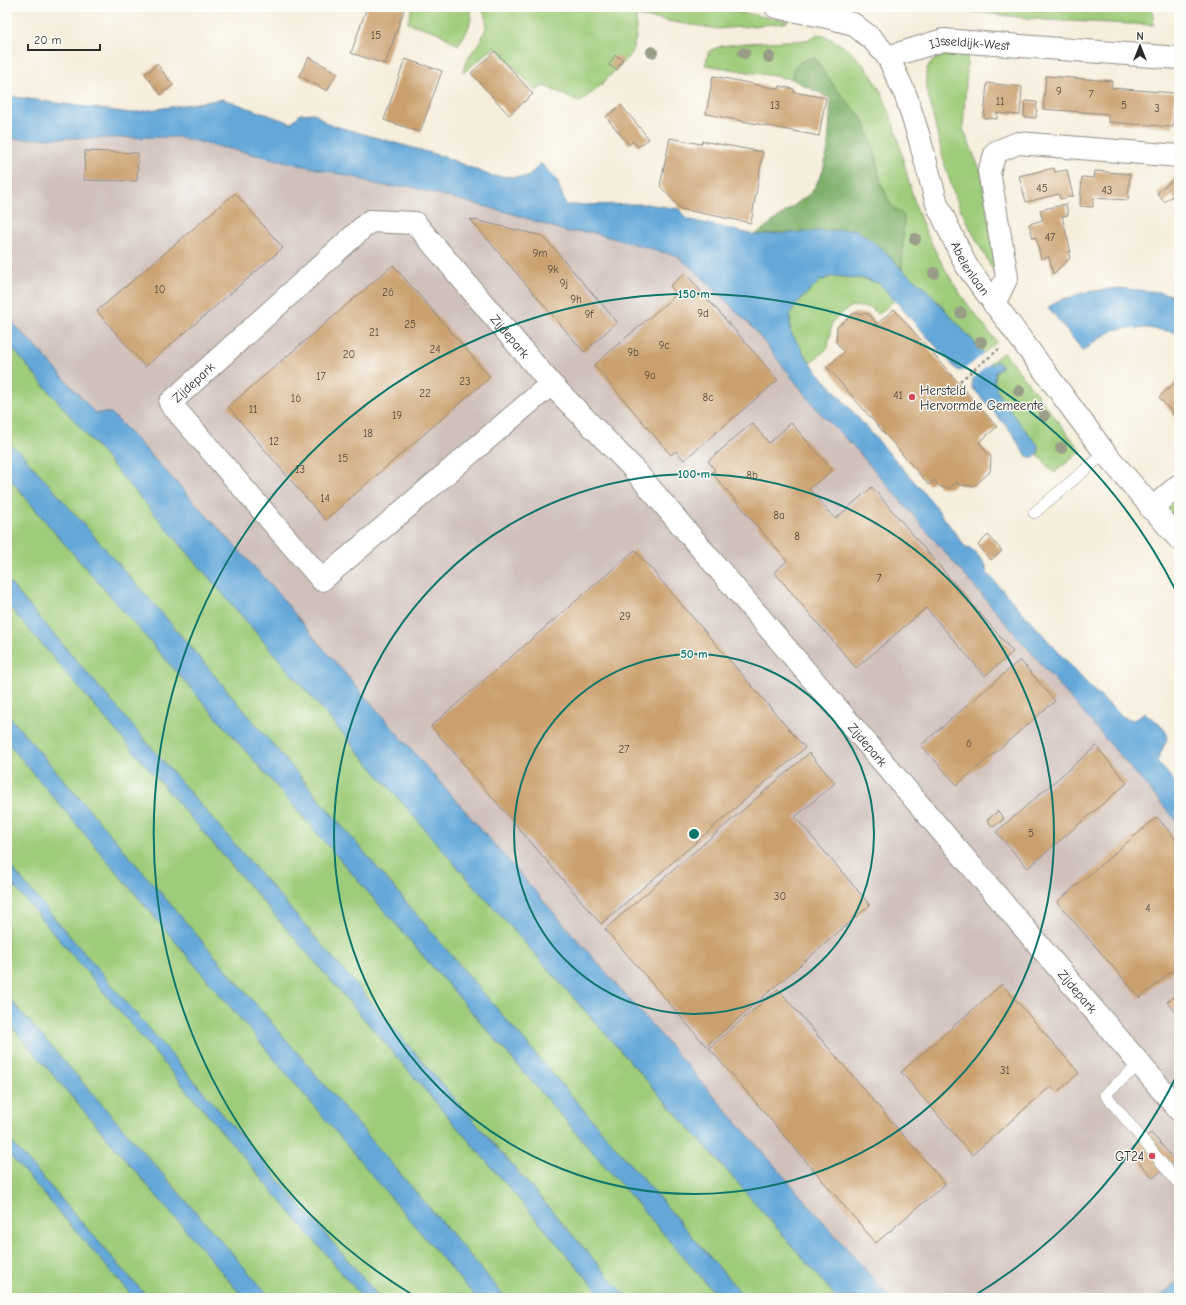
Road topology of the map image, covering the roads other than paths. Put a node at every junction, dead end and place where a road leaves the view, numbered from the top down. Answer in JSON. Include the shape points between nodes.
{"nodes":[{"id":1,"x":776,"y":7,"type":"edge"},
{"id":2,"x":888,"y":57,"type":"junction"},
{"id":3,"x":1179,"y":58,"type":"edge"},
{"id":4,"x":1179,"y":156,"type":"edge"},
{"id":5,"x":994,"y":304,"type":"junction"},
{"id":6,"x":551,"y":384,"type":"junction"},
{"id":7,"x":1105,"y":453,"type":"junction"},
{"id":8,"x":1179,"y":485,"type":"edge"},
{"id":9,"x":1151,"y":509,"type":"junction"},
{"id":10,"x":1034,"y":513,"type":"dead end"},
{"id":11,"x":1179,"y":539,"type":"edge"},
{"id":12,"x":1140,"y":1064,"type":"junction"},
{"id":13,"x":1179,"y":1110,"type":"edge"},
{"id":14,"x":1179,"y":1184,"type":"edge"}],
"edges":[{"from":1,"to":2,"type":"street","via":[[827,16],[853,24],[872,39]]},
{"from":2,"to":3,"type":"street","name":"IJsseldijk-West","via":[[943,40]]},
{"from":2,"to":5,"type":"street","name":"Abelenlaan","via":[[908,103],[937,204],[966,265]]},
{"from":4,"to":5,"type":"street","via":[[1018,144],[996,152],[989,171],[1007,277]]},
{"from":5,"to":7,"type":"street","name":"Abelenlaan"},
{"from":6,"to":6,"type":"street","name":"Zijdepark","via":[[322,580],[170,403],[370,221],[415,223]]},
{"from":6,"to":12,"type":"street","name":"Zijdepark","via":[[631,466]]},
{"from":7,"to":9,"type":"street","name":"Abelenlaan"},
{"from":7,"to":10,"type":"lane"},
{"from":8,"to":9,"type":"street"},
{"from":9,"to":11,"type":"street","name":"Abelenlaan"},
{"from":12,"to":13,"type":"street","name":"Zijdepark"},
{"from":12,"to":14,"type":"lane","via":[[1104,1094]]}]}
